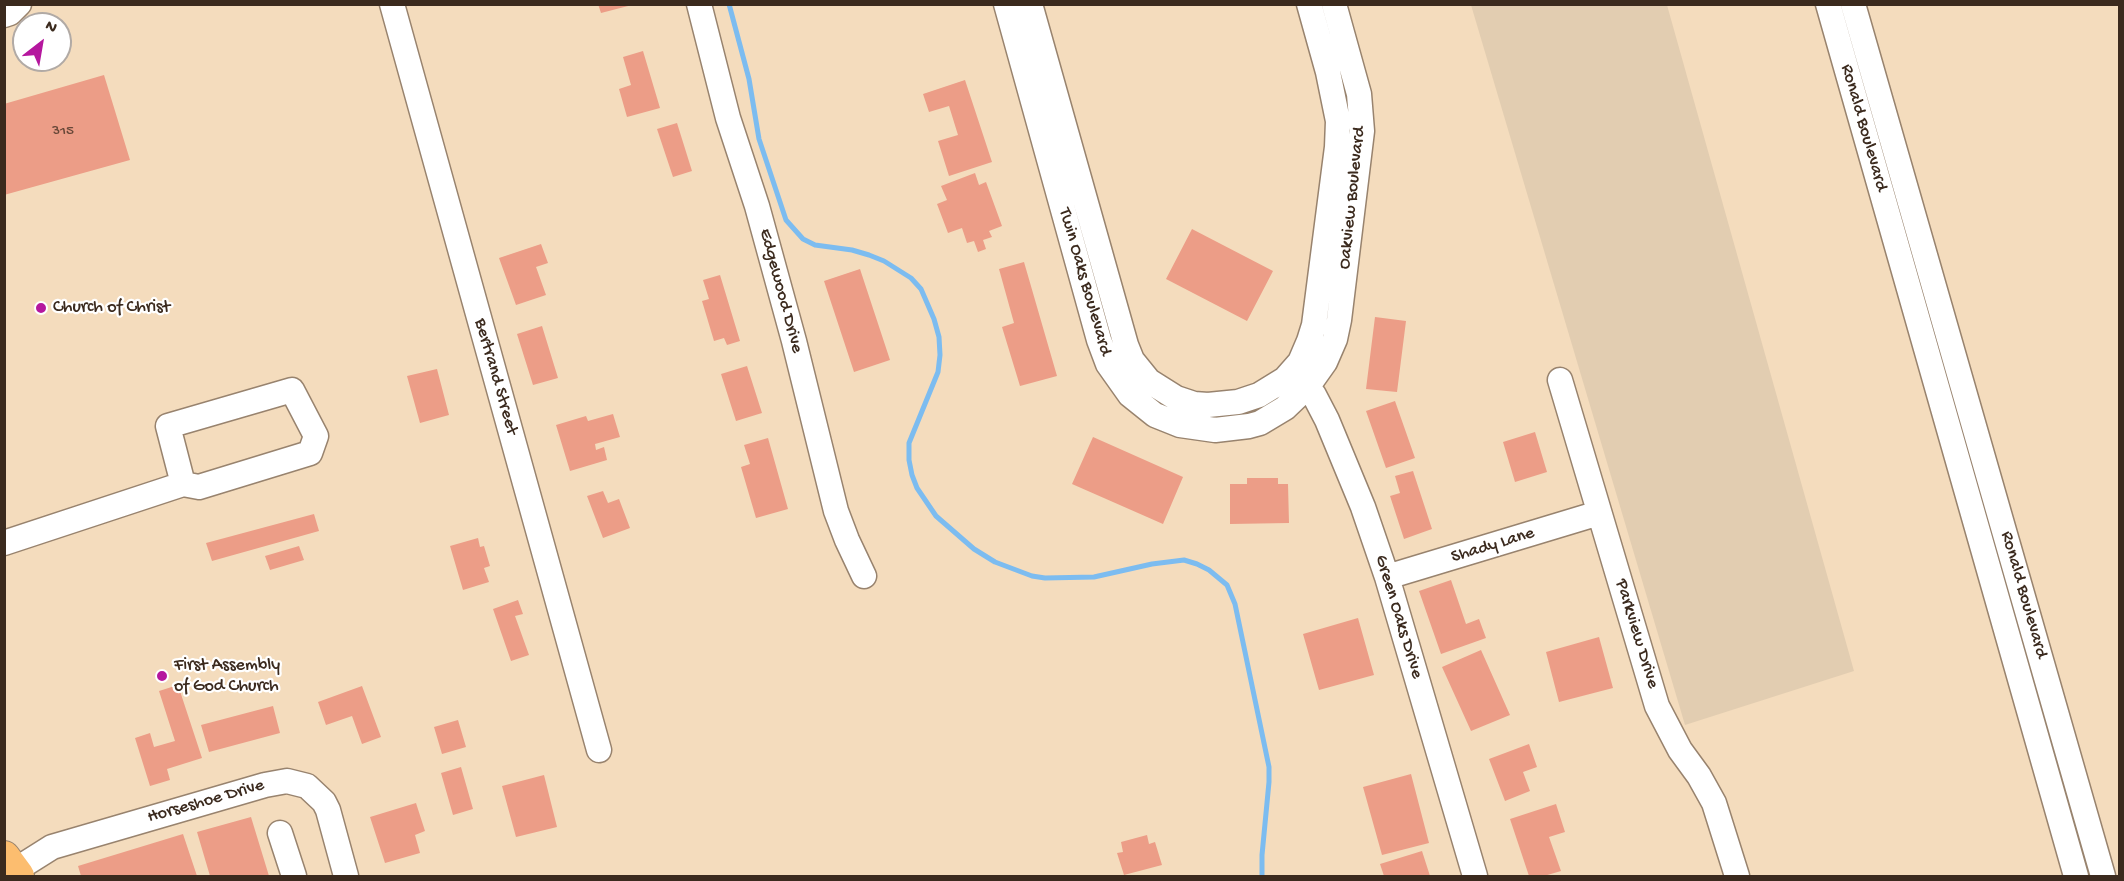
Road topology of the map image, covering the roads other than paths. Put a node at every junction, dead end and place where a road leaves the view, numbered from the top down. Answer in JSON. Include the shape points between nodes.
{"nodes":[{"id":1,"x":19,"y":4,"type":"edge"},
{"id":2,"x":392,"y":4,"type":"edge"},
{"id":3,"x":699,"y":4,"type":"edge"},
{"id":4,"x":1006,"y":4,"type":"edge"},
{"id":5,"x":1030,"y":4,"type":"edge"},
{"id":6,"x":1309,"y":4,"type":"edge"},
{"id":7,"x":1334,"y":4,"type":"edge"},
{"id":8,"x":1828,"y":4,"type":"edge"},
{"id":9,"x":4,"y":15,"type":"edge"},
{"id":10,"x":1856,"y":15,"type":"edge"},
{"id":11,"x":1836,"y":33,"type":"junction"},
{"id":12,"x":1942,"y":314,"type":"junction"},
{"id":13,"x":1918,"y":321,"type":"junction"},
{"id":14,"x":1301,"y":378,"type":"junction"},
{"id":15,"x":1560,"y":380,"type":"dead end"},
{"id":16,"x":183,"y":484,"type":"junction"},
{"id":17,"x":1599,"y":513,"type":"junction"},
{"id":18,"x":4,"y":543,"type":"edge"},
{"id":19,"x":864,"y":576,"type":"dead end"},
{"id":20,"x":1387,"y":577,"type":"junction"},
{"id":21,"x":2022,"y":591,"type":"junction"},
{"id":22,"x":1997,"y":598,"type":"junction"},
{"id":23,"x":599,"y":750,"type":"dead end"},
{"id":24,"x":280,"y":833,"type":"dead end"},
{"id":25,"x":12,"y":868,"type":"edge"},
{"id":26,"x":2102,"y":873,"type":"edge"},
{"id":27,"x":294,"y":876,"type":"edge"},
{"id":28,"x":346,"y":876,"type":"edge"},
{"id":29,"x":1475,"y":876,"type":"edge"},
{"id":30,"x":1737,"y":876,"type":"edge"},
{"id":31,"x":2077,"y":876,"type":"edge"}],
"edges":[{"from":1,"to":9,"type":"street"},
{"from":2,"to":23,"type":"street","name":"Bertrand Street"},
{"from":3,"to":19,"type":"street","name":"Edgewood Drive","via":[[728,118],[791,330],[836,511]]},
{"from":4,"to":14,"type":"street","name":"Twin Oaks Boulevard","via":[[1099,340],[1120,383],[1155,415],[1180,425],[1215,430],[1260,423],[1285,408]]},
{"from":5,"to":14,"type":"street","name":"Twin Oaks Boulevard","via":[[1132,360],[1149,381],[1194,404],[1238,402]]},
{"from":6,"to":14,"type":"street","name":"Oakview Boulevard","via":[[1338,121],[1314,325]]},
{"from":7,"to":14,"type":"street","name":"Oakview Boulevard","via":[[1359,94],[1362,131],[1335,339],[1325,362]]},
{"from":8,"to":11,"type":"street","name":"Ronald Boulevard"},
{"from":10,"to":11,"type":"street"},
{"from":10,"to":12,"type":"street","name":"Ronald Boulevard"},
{"from":11,"to":13,"type":"street","name":"Ronald Boulevard"},
{"from":12,"to":13,"type":"street"},
{"from":12,"to":21,"type":"street","name":"Ronald Boulevard"},
{"from":13,"to":22,"type":"street","name":"Ronald Boulevard"},
{"from":14,"to":20,"type":"street","name":"Green Oaks Drive","via":[[1327,420]]},
{"from":15,"to":17,"type":"street","name":"Parkview Drive"},
{"from":16,"to":16,"type":"street","via":[[168,426],[292,390],[316,436],[310,453],[199,487]]},
{"from":16,"to":18,"type":"street"},
{"from":17,"to":20,"type":"street","name":"Shady Lane"},
{"from":17,"to":30,"type":"street","name":"Parkview Drive","via":[[1657,706],[1714,803]]},
{"from":20,"to":29,"type":"street","name":"Green Oaks Drive"},
{"from":21,"to":22,"type":"street"},
{"from":21,"to":26,"type":"street","name":"Ronald Boulevard"},
{"from":22,"to":31,"type":"street","name":"Ronald Boulevard"},
{"from":24,"to":27,"type":"street"},
{"from":25,"to":28,"type":"street","name":"Horseshoe Drive","via":[[52,847],[287,781],[307,786],[324,802]]},
{"from":26,"to":31,"type":"street"}]}
